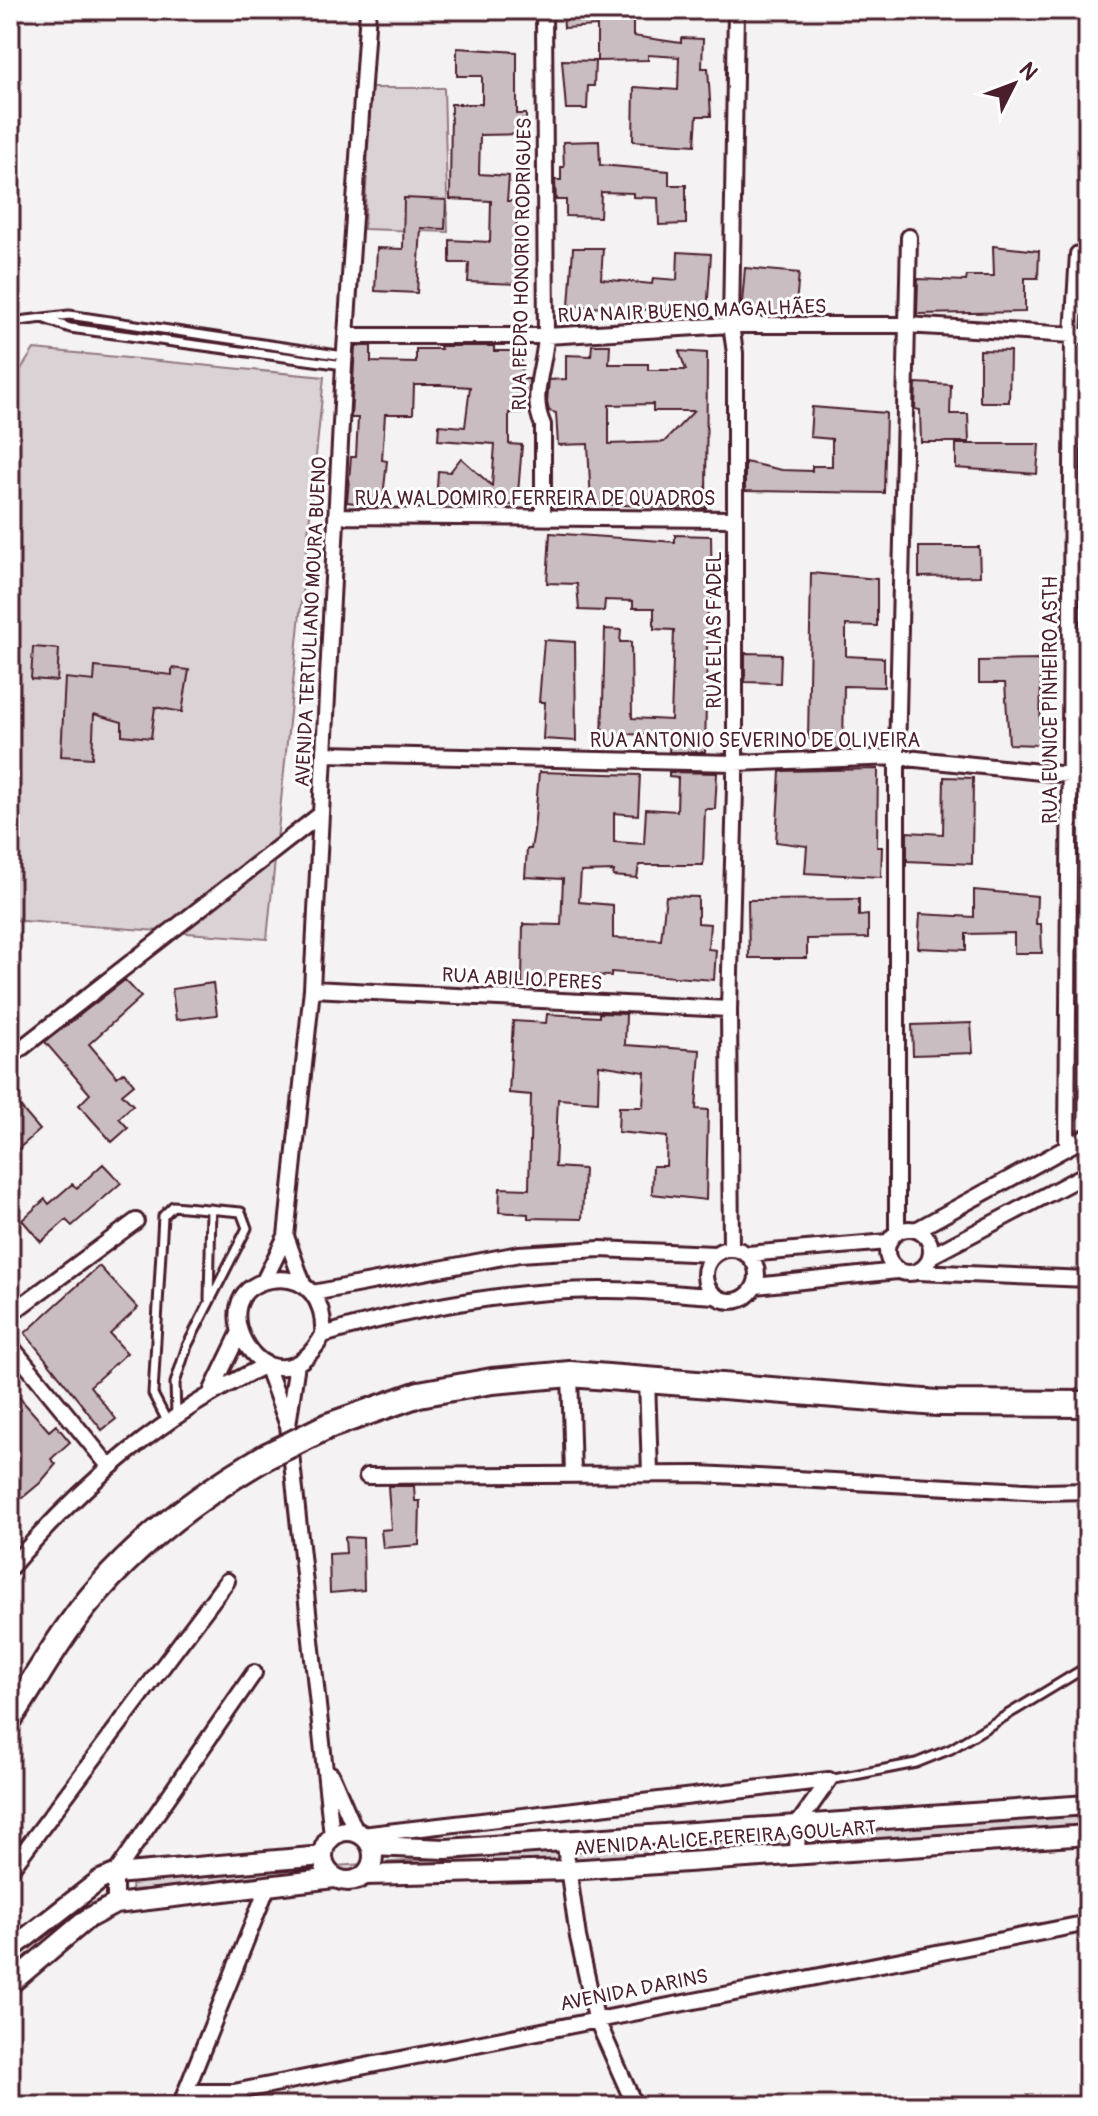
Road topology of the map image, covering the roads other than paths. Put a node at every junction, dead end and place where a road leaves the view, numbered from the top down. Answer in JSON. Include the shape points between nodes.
{"nodes":[{"id":1,"x":368,"y":10,"type":"edge"},
{"id":2,"x":544,"y":10,"type":"edge"},
{"id":3,"x":736,"y":10,"type":"edge"},
{"id":4,"x":909,"y":237,"type":"dead end"},
{"id":5,"x":1078,"y":254,"type":"dead end"},
{"id":6,"x":39,"y":317,"type":"junction"},
{"id":7,"x":10,"y":322,"type":"edge"},
{"id":8,"x":731,"y":325,"type":"junction"},
{"id":9,"x":906,"y":325,"type":"junction"},
{"id":10,"x":1080,"y":335,"type":"edge"},
{"id":11,"x":346,"y":336,"type":"junction"},
{"id":12,"x":546,"y":336,"type":"junction"},
{"id":13,"x":344,"y":361,"type":"junction"},
{"id":14,"x":337,"y":516,"type":"junction"},
{"id":15,"x":543,"y":517,"type":"junction"},
{"id":16,"x":733,"y":519,"type":"junction"},
{"id":17,"x":324,"y":754,"type":"junction"},
{"id":18,"x":897,"y":757,"type":"junction"},
{"id":19,"x":735,"y":763,"type":"junction"},
{"id":20,"x":1069,"y":776,"type":"junction"},
{"id":21,"x":1088,"y":777,"type":"edge"},
{"id":22,"x":321,"y":814,"type":"junction"},
{"id":23,"x":312,"y":989,"type":"junction"},
{"id":24,"x":729,"y":1009,"type":"junction"},
{"id":25,"x":10,"y":1057,"type":"edge"},
{"id":26,"x":1088,"y":1136,"type":"edge"},
{"id":27,"x":1067,"y":1147,"type":"junction"},
{"id":28,"x":1088,"y":1173,"type":"edge"},
{"id":29,"x":211,"y":1209,"type":"junction"},
{"id":30,"x":136,"y":1221,"type":"dead end"},
{"id":31,"x":916,"y":1230,"type":"junction"},
{"id":32,"x":286,"y":1236,"type":"junction"},
{"id":33,"x":893,"y":1238,"type":"junction"},
{"id":34,"x":731,"y":1249,"type":"junction"},
{"id":35,"x":714,"y":1254,"type":"junction"},
{"id":36,"x":748,"y":1254,"type":"junction"},
{"id":37,"x":931,"y":1256,"type":"junction"},
{"id":38,"x":897,"y":1271,"type":"junction"},
{"id":39,"x":918,"y":1272,"type":"junction"},
{"id":40,"x":1088,"y":1279,"type":"edge"},
{"id":41,"x":264,"y":1281,"type":"junction"},
{"id":42,"x":755,"y":1286,"type":"junction"},
{"id":43,"x":308,"y":1288,"type":"junction"},
{"id":44,"x":715,"y":1296,"type":"junction"},
{"id":45,"x":209,"y":1304,"type":"junction"},
{"id":46,"x":10,"y":1314,"type":"edge"},
{"id":47,"x":239,"y":1334,"type":"junction"},
{"id":48,"x":323,"y":1335,"type":"junction"},
{"id":49,"x":10,"y":1345,"type":"edge"},
{"id":50,"x":297,"y":1363,"type":"junction"},
{"id":51,"x":266,"y":1365,"type":"junction"},
{"id":52,"x":570,"y":1374,"type":"junction"},
{"id":53,"x":647,"y":1379,"type":"junction"},
{"id":54,"x":212,"y":1390,"type":"junction"},
{"id":55,"x":1088,"y":1404,"type":"edge"},
{"id":56,"x":172,"y":1419,"type":"junction"},
{"id":57,"x":288,"y":1425,"type":"junction"},
{"id":58,"x":109,"y":1466,"type":"junction"},
{"id":59,"x":573,"y":1474,"type":"junction"},
{"id":60,"x":650,"y":1474,"type":"junction"},
{"id":61,"x":367,"y":1476,"type":"dead end"},
{"id":62,"x":1088,"y":1491,"type":"edge"},
{"id":63,"x":10,"y":1568,"type":"edge"},
{"id":64,"x":227,"y":1581,"type":"dead end"},
{"id":65,"x":1088,"y":1666,"type":"edge"},
{"id":66,"x":254,"y":1673,"type":"dead end"},
{"id":67,"x":10,"y":1718,"type":"edge"},
{"id":68,"x":324,"y":1759,"type":"junction"},
{"id":69,"x":829,"y":1780,"type":"junction"},
{"id":70,"x":1088,"y":1805,"type":"edge"},
{"id":71,"x":798,"y":1824,"type":"junction"},
{"id":72,"x":1088,"y":1835,"type":"edge"},
{"id":73,"x":332,"y":1836,"type":"junction"},
{"id":74,"x":363,"y":1838,"type":"junction"},
{"id":75,"x":564,"y":1840,"type":"junction"},
{"id":76,"x":323,"y":1856,"type":"junction"},
{"id":77,"x":797,"y":1856,"type":"junction"},
{"id":78,"x":10,"y":1870,"type":"edge"},
{"id":79,"x":569,"y":1870,"type":"junction"},
{"id":80,"x":115,"y":1874,"type":"junction"},
{"id":81,"x":365,"y":1875,"type":"junction"},
{"id":82,"x":334,"y":1878,"type":"junction"},
{"id":83,"x":267,"y":1888,"type":"junction"},
{"id":84,"x":115,"y":1904,"type":"junction"},
{"id":85,"x":1088,"y":1923,"type":"edge"},
{"id":86,"x":10,"y":1950,"type":"edge"},
{"id":87,"x":10,"y":1984,"type":"edge"},
{"id":88,"x":596,"y":2018,"type":"junction"},
{"id":89,"x":187,"y":2092,"type":"junction"},
{"id":90,"x":234,"y":2092,"type":"junction"},
{"id":91,"x":180,"y":2106,"type":"edge"},
{"id":92,"x":216,"y":2106,"type":"edge"},
{"id":93,"x":635,"y":2106,"type":"edge"}],
"edges":[{"from":1,"to":11,"type":"street","name":"AVENIDA TERTULIANO MOURA BUENO"},
{"from":2,"to":12,"type":"street","name":"RUA PEDRO HONORIO RODRIGUES"},
{"from":3,"to":8,"type":"street","name":"RUA ELIAS FADEL"},
{"from":4,"to":9,"type":"street"},
{"from":5,"to":10,"type":"street","name":"RUA EUNICE PINHEIRO ASTH"},
{"from":6,"to":7,"type":"lane"},
{"from":6,"to":13,"type":"lane","via":[[70,328]]},
{"from":6,"to":13,"type":"lane","via":[[69,315]]},
{"from":8,"to":9,"type":"street","name":"RUA NAIR BUENO MAGALHÃES"},
{"from":8,"to":12,"type":"street","name":"RUA NAIR BUENO MAGALHÃES"},
{"from":8,"to":16,"type":"street","name":"RUA ELIAS FADEL"},
{"from":9,"to":10,"type":"street","name":"RUA NAIR BUENO MAGALHÃES"},
{"from":9,"to":18,"type":"street"},
{"from":10,"to":20,"type":"street","name":"RUA EUNICE PINHEIRO ASTH"},
{"from":11,"to":12,"type":"street","name":"RUA NAIR BUENO MAGALHÃES"},
{"from":11,"to":13,"type":"street","name":"AVENIDA TERTULIANO MOURA BUENO"},
{"from":12,"to":15,"type":"street","name":"RUA PEDRO HONORIO RODRIGUES","via":[[545,363],[537,377]]},
{"from":13,"to":14,"type":"street","name":"AVENIDA TERTULIANO MOURA BUENO"},
{"from":14,"to":15,"type":"street","name":"RUA WALDOMIRO FERREIRA DE QUADROS"},
{"from":14,"to":17,"type":"street","name":"AVENIDA TERTULIANO MOURA BUENO"},
{"from":15,"to":16,"type":"street","name":"RUA WALDOMIRO FERREIRA DE QUADROS"},
{"from":16,"to":19,"type":"street","name":"RUA ELIAS FADEL"},
{"from":17,"to":19,"type":"street","name":"RUA ANTONIO SEVERINO DE OLIVEIRA"},
{"from":17,"to":22,"type":"street","name":"AVENIDA TERTULIANO MOURA BUENO"},
{"from":18,"to":19,"type":"street","name":"RUA ANTONIO SEVERINO DE OLIVEIRA"},
{"from":18,"to":20,"type":"street","name":"RUA ANTONIO SEVERINO DE OLIVEIRA"},
{"from":18,"to":33,"type":"street"},
{"from":19,"to":24,"type":"street","name":"RUA ELIAS FADEL"},
{"from":20,"to":21,"type":"street","name":"RUA ANTONIO SEVERINO DE OLIVEIRA"},
{"from":20,"to":27,"type":"street","name":"RUA EUNICE PINHEIRO ASTH"},
{"from":22,"to":23,"type":"street","name":"AVENIDA TERTULIANO MOURA BUENO"},
{"from":22,"to":25,"type":"street"},
{"from":23,"to":24,"type":"street","name":"RUA ABILIO PERES"},
{"from":23,"to":32,"type":"street","name":"AVENIDA TERTULIANO MOURA BUENO"},
{"from":24,"to":34,"type":"street","name":"RUA ELIAS FADEL"},
{"from":26,"to":27,"type":"street"},
{"from":27,"to":31,"type":"street"},
{"from":28,"to":37,"type":"street"},
{"from":29,"to":45,"type":"lane"},
{"from":29,"to":45,"type":"lane","via":[[241,1212],[247,1228]]},
{"from":29,"to":56,"type":"lane","via":[[173,1206],[163,1216],[153,1394]]},
{"from":30,"to":46,"type":"street"},
{"from":31,"to":33,"type":"street"},
{"from":31,"to":37,"type":"street","via":[[931,1245]]},
{"from":32,"to":41,"type":"street","name":"AVENIDA TERTULIANO MOURA BUENO"},
{"from":32,"to":43,"type":"street","name":"AVENIDA TERTULIANO MOURA BUENO"},
{"from":33,"to":36,"type":"street"},
{"from":33,"to":38,"type":"street","via":[[890,1263]]},
{"from":34,"to":35,"type":"street"},
{"from":34,"to":36,"type":"street"},
{"from":35,"to":43,"type":"street","via":[[600,1249],[519,1254]]},
{"from":35,"to":44,"type":"street","via":[[705,1275]]},
{"from":36,"to":42,"type":"street","via":[[755,1263]]},
{"from":37,"to":39,"type":"street"},
{"from":38,"to":39,"type":"street"},
{"from":38,"to":42,"type":"street"},
{"from":39,"to":40,"type":"street"},
{"from":41,"to":43,"type":"street","via":[[284,1278]]},
{"from":41,"to":47,"type":"street","via":[[248,1292],[238,1309]]},
{"from":42,"to":44,"type":"street","via":[[737,1301]]},
{"from":43,"to":48,"type":"street","via":[[324,1316]]},
{"from":44,"to":48,"type":"street","via":[[600,1290],[523,1294],[423,1308]]},
{"from":45,"to":56,"type":"lane","via":[[175,1383]]},
{"from":47,"to":51,"type":"street","via":[[244,1347]]},
{"from":47,"to":54,"type":"street"},
{"from":48,"to":50,"type":"street","via":[[313,1352]]},
{"from":49,"to":58,"type":"street"},
{"from":50,"to":51,"type":"street"},
{"from":50,"to":57,"type":"street"},
{"from":51,"to":54,"type":"street"},
{"from":51,"to":57,"type":"street"},
{"from":52,"to":53,"type":"highway"},
{"from":52,"to":59,"type":"street"},
{"from":52,"to":67,"type":"highway","bridge":true,"via":[[419,1394],[328,1426],[218,1485],[121,1567],[72,1622]]},
{"from":53,"to":55,"type":"highway","via":[[937,1403]]},
{"from":53,"to":60,"type":"street"},
{"from":54,"to":56,"type":"street"},
{"from":56,"to":58,"type":"street"},
{"from":57,"to":68,"type":"street"},
{"from":58,"to":63,"type":"street"},
{"from":59,"to":60,"type":"street"},
{"from":59,"to":61,"type":"street"},
{"from":60,"to":62,"type":"street"},
{"from":64,"to":78,"type":"street"},
{"from":65,"to":69,"type":"lane","via":[[951,1749],[916,1763]]},
{"from":66,"to":80,"type":"street"},
{"from":68,"to":73,"type":"street"},
{"from":68,"to":74,"type":"street"},
{"from":69,"to":71,"type":"street"},
{"from":69,"to":74,"type":"street"},
{"from":70,"to":71,"type":"street","name":"AVENIDA ALICE PEREIRA GOULART"},
{"from":71,"to":75,"type":"street","name":"AVENIDA ALICE PEREIRA GOULART"},
{"from":71,"to":77,"type":"street"},
{"from":72,"to":77,"type":"street","name":"AVENIDA ALICE PEREIRA GOULART"},
{"from":73,"to":74,"type":"street","via":[[345,1831]]},
{"from":73,"to":76,"type":"street"},
{"from":74,"to":75,"type":"street","name":"AVENIDA ALICE PEREIRA GOULART","via":[[446,1849]]},
{"from":74,"to":81,"type":"street","via":[[373,1856]]},
{"from":75,"to":79,"type":"street"},
{"from":76,"to":80,"type":"street"},
{"from":76,"to":82,"type":"street"},
{"from":77,"to":79,"type":"street","name":"AVENIDA ALICE PEREIRA GOULART"},
{"from":79,"to":81,"type":"street","name":"AVENIDA ALICE PEREIRA GOULART"},
{"from":79,"to":88,"type":"street"},
{"from":80,"to":84,"type":"street"},
{"from":80,"to":86,"type":"street"},
{"from":81,"to":82,"type":"street","via":[[345,1882]]},
{"from":82,"to":83,"type":"street"},
{"from":83,"to":84,"type":"street"},
{"from":83,"to":89,"type":"street"},
{"from":84,"to":87,"type":"street","via":[[87,1919]]},
{"from":85,"to":88,"type":"street","name":"AVENIDA DARINS"},
{"from":88,"to":90,"type":"street","name":"AVENIDA DARINS"},
{"from":88,"to":93,"type":"street"},
{"from":89,"to":90,"type":"street","name":"AVENIDA DARINS"},
{"from":89,"to":91,"type":"street"},
{"from":90,"to":92,"type":"street"}]}
